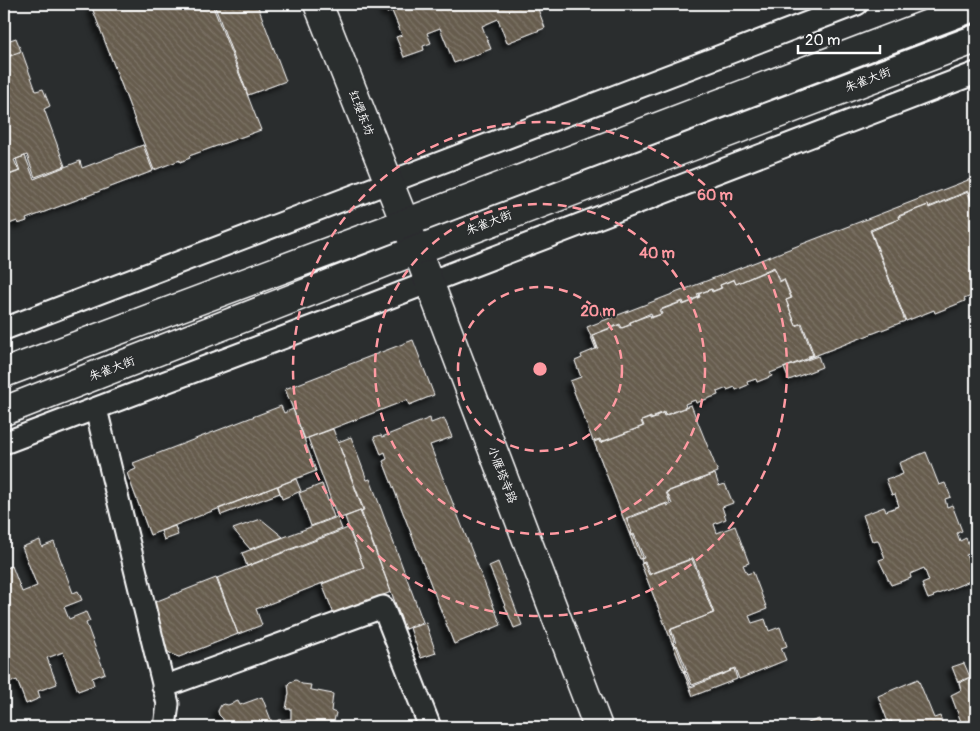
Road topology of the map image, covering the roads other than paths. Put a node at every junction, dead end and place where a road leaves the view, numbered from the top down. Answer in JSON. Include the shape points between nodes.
{"nodes":[{"id":1,"x":318,"y":4,"type":"edge"},
{"id":2,"x":857,"y":4,"type":"edge"},
{"id":3,"x":976,"y":6,"type":"edge"},
{"id":4,"x":976,"y":39,"type":"edge"},
{"id":5,"x":976,"y":74,"type":"edge"},
{"id":6,"x":389,"y":182,"type":"junction"},
{"id":7,"x":405,"y":223,"type":"junction"},
{"id":8,"x":417,"y":250,"type":"junction"},
{"id":9,"x":429,"y":283,"type":"junction"},
{"id":10,"x":4,"y":329,"type":"edge"},
{"id":11,"x":4,"y":373,"type":"edge"},
{"id":12,"x":96,"y":409,"type":"junction"},
{"id":13,"x":4,"y":411,"type":"edge"},
{"id":14,"x":4,"y":443,"type":"edge"},
{"id":15,"x":164,"y":687,"type":"junction"},
{"id":16,"x":165,"y":727,"type":"edge"},
{"id":17,"x":430,"y":727,"type":"edge"},
{"id":18,"x":598,"y":727,"type":"edge"}],
"edges":[{"from":1,"to":6,"type":"main road","name":"红缨东坊"},
{"from":2,"to":6,"type":"street"},
{"from":3,"to":7,"type":"main road"},
{"from":4,"to":8,"type":"main road","name":"朱雀大街"},
{"from":5,"to":9,"type":"street"},
{"from":6,"to":7,"type":"main road","name":"红缨东坊"},
{"from":6,"to":10,"type":"street"},
{"from":7,"to":8,"type":"main road","name":"小雁塔寺路"},
{"from":7,"to":11,"type":"main road"},
{"from":8,"to":9,"type":"main road","name":"小雁塔寺路"},
{"from":8,"to":13,"type":"main road","name":"朱雀大街"},
{"from":9,"to":12,"type":"street"},
{"from":9,"to":18,"type":"main road","name":"小雁塔寺路"},
{"from":12,"to":14,"type":"street"},
{"from":12,"to":15,"type":"street"},
{"from":15,"to":16,"type":"street","via":[[168,704]]},
{"from":15,"to":17,"type":"street","via":[[383,607]]}]}
